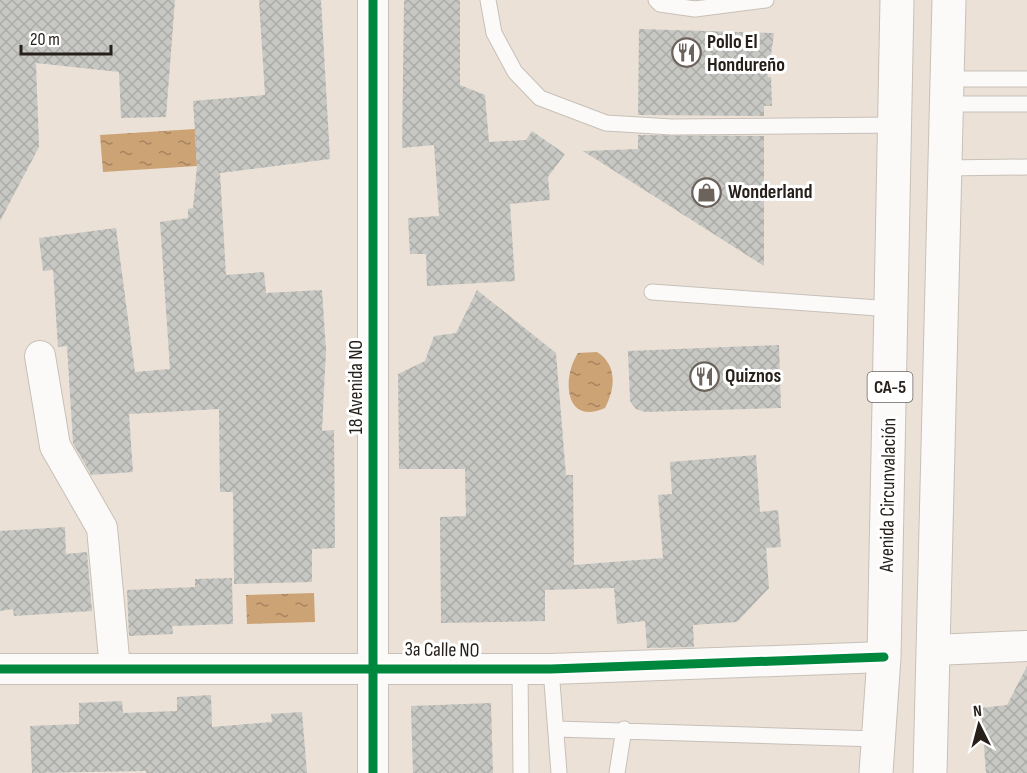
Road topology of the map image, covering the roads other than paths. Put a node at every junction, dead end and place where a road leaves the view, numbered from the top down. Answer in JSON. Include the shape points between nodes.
{"nodes":[{"id":1,"x":373,"y":0,"type":"edge"},
{"id":2,"x":488,"y":0,"type":"edge"},
{"id":3,"x":656,"y":0,"type":"edge"},
{"id":4,"x":766,"y":0,"type":"edge"},
{"id":5,"x":897,"y":0,"type":"edge"},
{"id":6,"x":949,"y":0,"type":"edge"},
{"id":7,"x":1027,"y":79,"type":"edge"},
{"id":8,"x":946,"y":91,"type":"junction"},
{"id":9,"x":1027,"y":104,"type":"edge"},
{"id":10,"x":896,"y":125,"type":"junction"},
{"id":11,"x":1027,"y":167,"type":"edge"},
{"id":12,"x":945,"y":168,"type":"junction"},
{"id":13,"x":652,"y":292,"type":"dead end"},
{"id":14,"x":892,"y":309,"type":"junction"},
{"id":15,"x":40,"y":356,"type":"dead end"},
{"id":16,"x":1027,"y":646,"type":"edge"},
{"id":17,"x":933,"y":650,"type":"junction"},
{"id":18,"x":884,"y":657,"type":"junction"},
{"id":19,"x":375,"y":668,"type":"junction"},
{"id":20,"x":0,"y":669,"type":"edge"},
{"id":21,"x":115,"y":669,"type":"junction"},
{"id":22,"x":520,"y":669,"type":"junction"},
{"id":23,"x":551,"y":669,"type":"junction"},
{"id":24,"x":557,"y":729,"type":"junction"},
{"id":25,"x":624,"y":729,"type":"junction"},
{"id":26,"x":877,"y":739,"type":"junction"},
{"id":27,"x":373,"y":773,"type":"edge"},
{"id":28,"x":521,"y":773,"type":"edge"},
{"id":29,"x":559,"y":773,"type":"edge"},
{"id":30,"x":617,"y":773,"type":"edge"},
{"id":31,"x":876,"y":773,"type":"edge"},
{"id":32,"x":930,"y":773,"type":"edge"}],
"edges":[{"from":1,"to":19,"type":"street","name":"18 Avenida NO"},
{"from":2,"to":10,"type":"lane","via":[[494,33],[515,72],[540,98],[606,123],[672,127]]},
{"from":3,"to":4,"type":"lane","via":[[695,9]]},
{"from":5,"to":10,"type":"highway","name":"Avenida Circunvalación","number":"CA-5"},
{"from":6,"to":8,"type":"highway","number":"CA-5"},
{"from":7,"to":8,"type":"lane"},
{"from":8,"to":9,"type":"lane"},
{"from":8,"to":12,"type":"highway","number":"CA-5"},
{"from":10,"to":14,"type":"highway","name":"Avenida Circunvalación","number":"CA-5"},
{"from":11,"to":12,"type":"lane"},
{"from":12,"to":17,"type":"highway","number":"CA-5"},
{"from":13,"to":14,"type":"lane"},
{"from":14,"to":18,"type":"highway","name":"Avenida Circunvalación","number":"CA-5"},
{"from":15,"to":21,"type":"street","via":[[55,446],[102,528]]},
{"from":16,"to":17,"type":"street"},
{"from":17,"to":32,"type":"highway","number":"CA-5"},
{"from":18,"to":23,"type":"street","name":"3a Calle NO"},
{"from":18,"to":26,"type":"highway","name":"Avenida Circunvalación","number":"CA-5"},
{"from":19,"to":21,"type":"street","name":"3a Calle NO"},
{"from":19,"to":22,"type":"street","name":"3a Calle NO"},
{"from":19,"to":27,"type":"street","name":"18 Avenida NO"},
{"from":20,"to":21,"type":"street","name":"3a Calle NO"},
{"from":22,"to":23,"type":"street","name":"3a Calle NO"},
{"from":22,"to":28,"type":"lane"},
{"from":23,"to":24,"type":"lane"},
{"from":24,"to":25,"type":"lane"},
{"from":24,"to":29,"type":"lane"},
{"from":25,"to":26,"type":"lane"},
{"from":25,"to":30,"type":"lane"},
{"from":26,"to":31,"type":"highway","name":"Avenida Circunvalación","number":"CA-5"}]}
